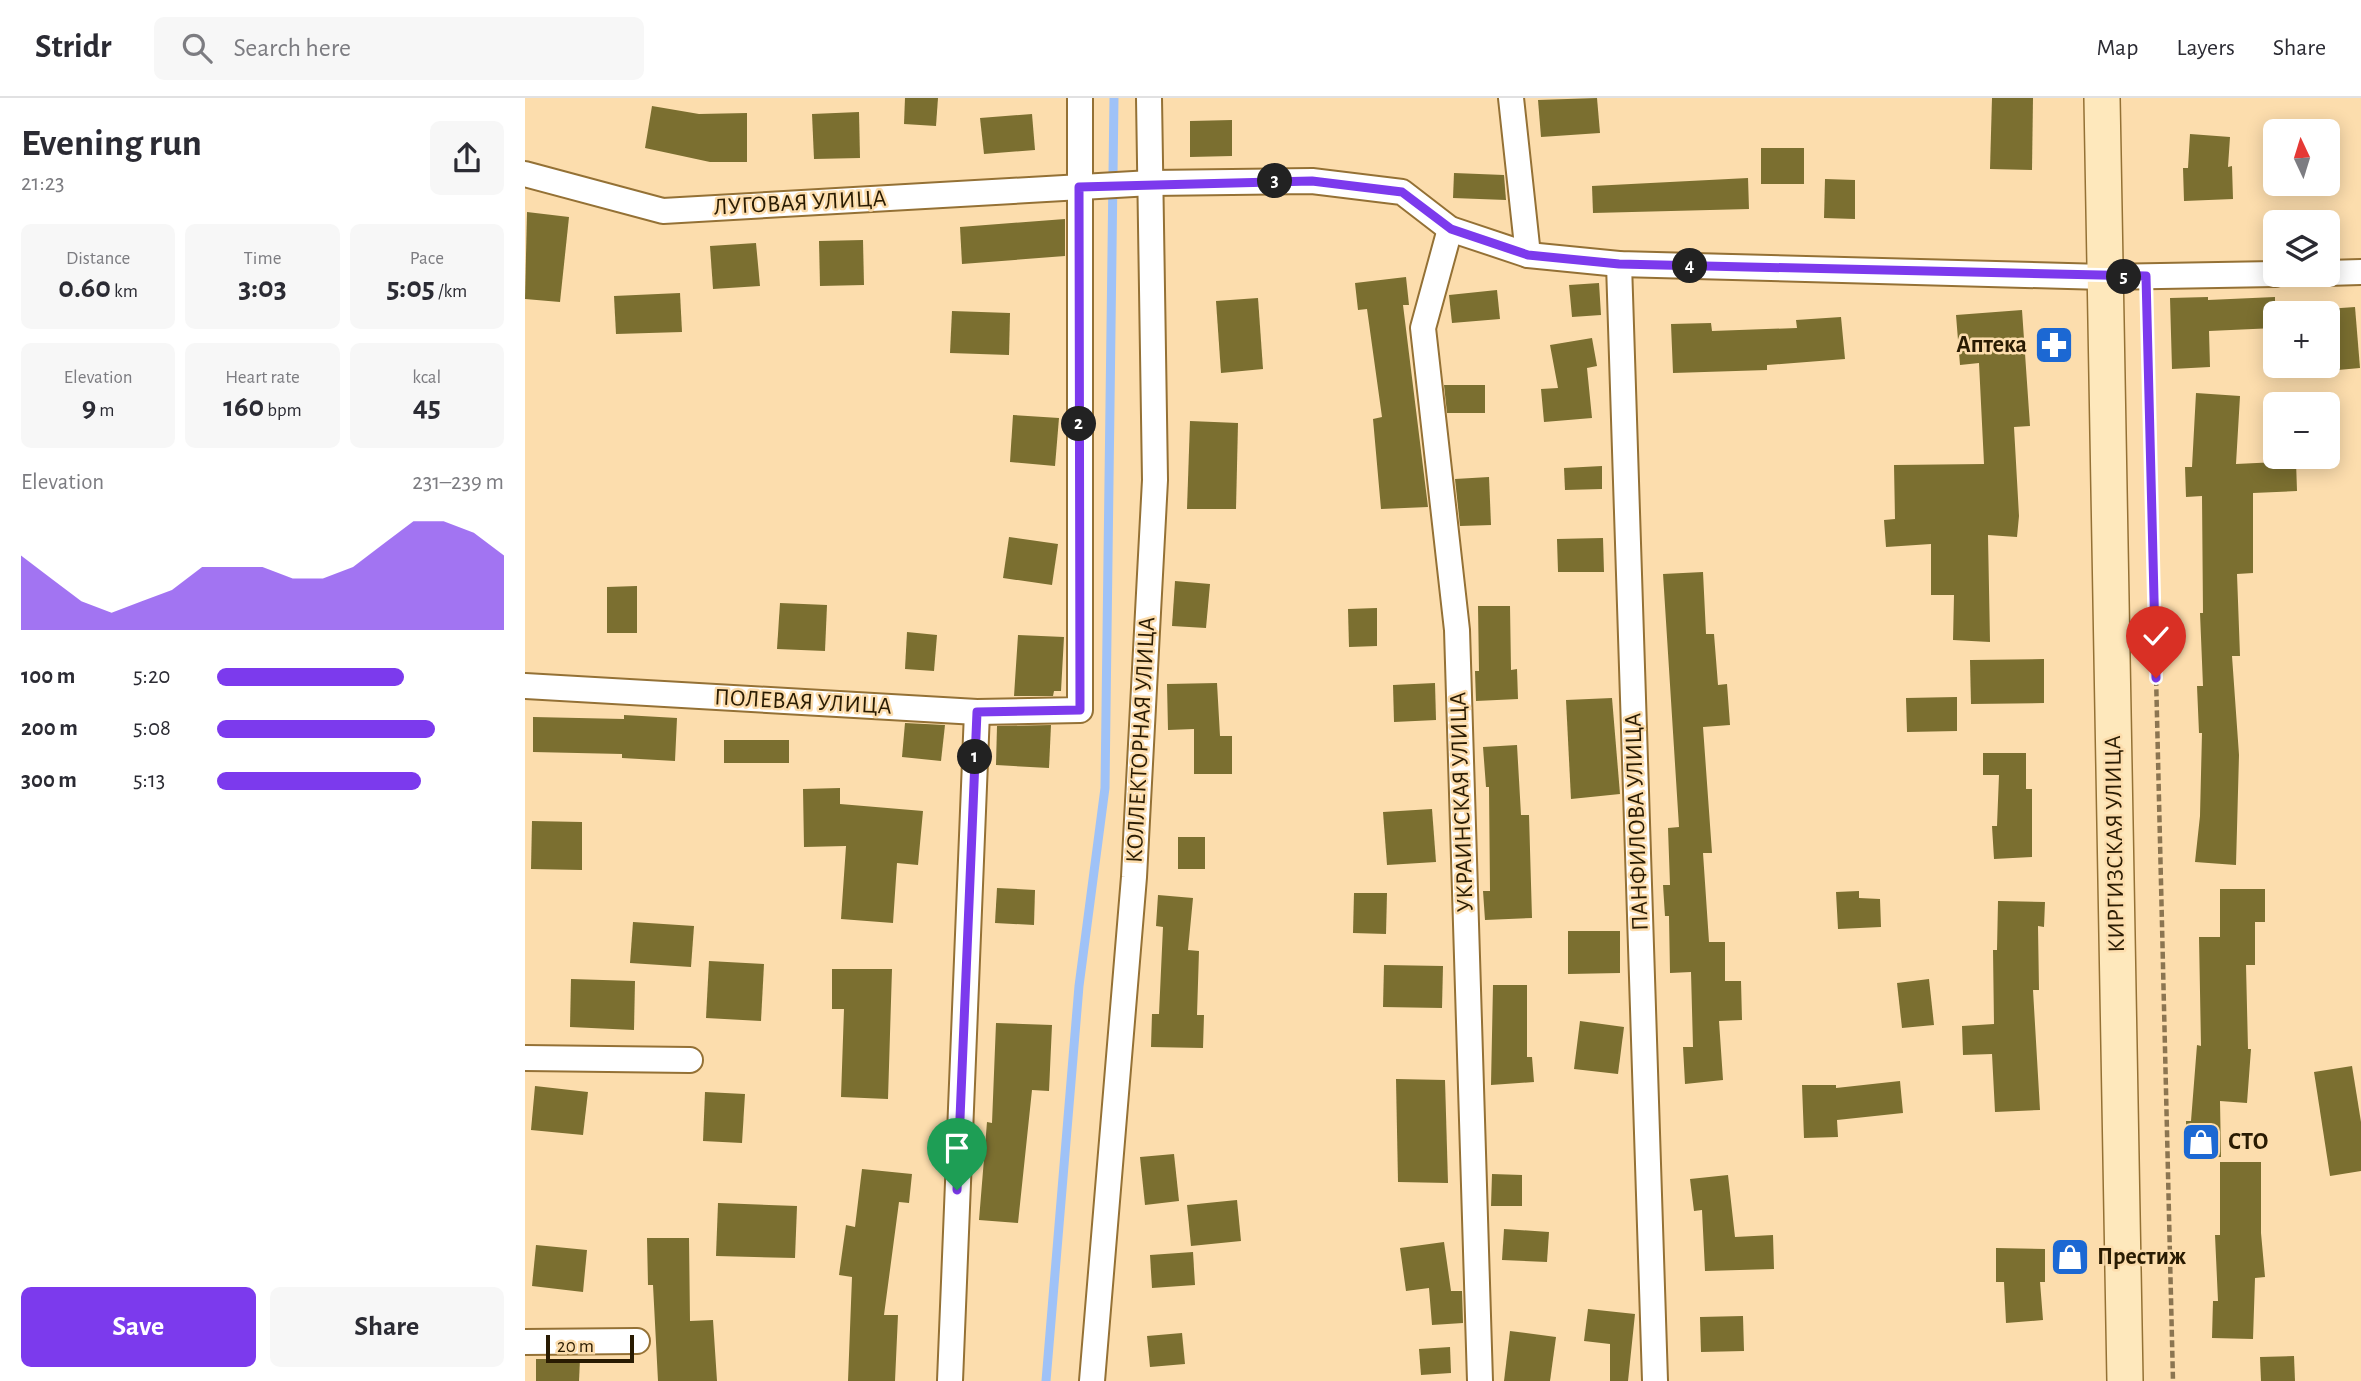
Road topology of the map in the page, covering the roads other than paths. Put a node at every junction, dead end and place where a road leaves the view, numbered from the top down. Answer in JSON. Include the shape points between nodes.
{"nodes":[{"id":1,"x":1080,"y":98,"type":"edge"},
{"id":2,"x":1149,"y":98,"type":"edge"},
{"id":3,"x":1511,"y":98,"type":"edge"},
{"id":4,"x":2102,"y":98,"type":"edge"},
{"id":5,"x":525,"y":174,"type":"edge"},
{"id":6,"x":1151,"y":183,"type":"junction"},
{"id":7,"x":1079,"y":187,"type":"junction"},
{"id":8,"x":1451,"y":229,"type":"junction"},
{"id":9,"x":1528,"y":255,"type":"junction"},
{"id":10,"x":1619,"y":264,"type":"junction"},
{"id":11,"x":2361,"y":272,"type":"edge"},
{"id":12,"x":2340,"y":273,"type":"edge"},
{"id":13,"x":2263,"y":274,"type":"edge"},
{"id":14,"x":2103,"y":277,"type":"junction"},
{"id":15,"x":525,"y":685,"type":"edge"},
{"id":16,"x":977,"y":712,"type":"junction"},
{"id":17,"x":525,"y":1058,"type":"edge"},
{"id":18,"x":690,"y":1060,"type":"dead end"},
{"id":19,"x":637,"y":1341,"type":"dead end"},
{"id":20,"x":525,"y":1342,"type":"edge"},
{"id":21,"x":950,"y":1381,"type":"edge"},
{"id":22,"x":1092,"y":1381,"type":"edge"},
{"id":23,"x":1480,"y":1381,"type":"edge"},
{"id":24,"x":1655,"y":1381,"type":"edge"},
{"id":25,"x":2125,"y":1381,"type":"edge"}],
"edges":[{"from":1,"to":7,"type":"street"},
{"from":2,"to":6,"type":"street","name":"КОЛЛЕКТОРНАЯ УЛИЦА"},
{"from":3,"to":9,"type":"street"},
{"from":4,"to":14,"type":"main road","name":"КИРГИЗСКАЯ УЛИЦА"},
{"from":5,"to":7,"type":"street","name":"ЛУГОВАЯ УЛИЦА","via":[[663,211]]},
{"from":6,"to":7,"type":"street","name":"ЛУГОВАЯ УЛИЦА"},
{"from":6,"to":8,"type":"street","name":"ЛУГОВАЯ УЛИЦА","via":[[1312,181],[1402,192]]},
{"from":6,"to":22,"type":"street","name":"КОЛЛЕКТОРНАЯ УЛИЦА","via":[[1155,480],[1133,877]]},
{"from":7,"to":16,"type":"street","name":"ПОЛЕВАЯ УЛИЦА","via":[[1080,710]]},
{"from":8,"to":9,"type":"street","name":"ЛУГОВАЯ УЛИЦА"},
{"from":8,"to":23,"type":"street","name":"УКРАИНСКАЯ УЛИЦА","via":[[1423,328],[1457,630]]},
{"from":9,"to":10,"type":"street","name":"ЛУГОВАЯ УЛИЦА"},
{"from":10,"to":14,"type":"street","name":"ЛУГОВАЯ УЛИЦА"},
{"from":10,"to":24,"type":"street","name":"ПАНФИЛОВА УЛИЦА"},
{"from":11,"to":12,"type":"street"},
{"from":13,"to":14,"type":"street","name":"ЛУГОВАЯ УЛИЦА"},
{"from":14,"to":25,"type":"main road","name":"КИРГИЗСКАЯ УЛИЦА"},
{"from":15,"to":16,"type":"street","name":"ПОЛЕВАЯ УЛИЦА"},
{"from":16,"to":21,"type":"street"},
{"from":17,"to":18,"type":"street"},
{"from":19,"to":20,"type":"street"}]}
